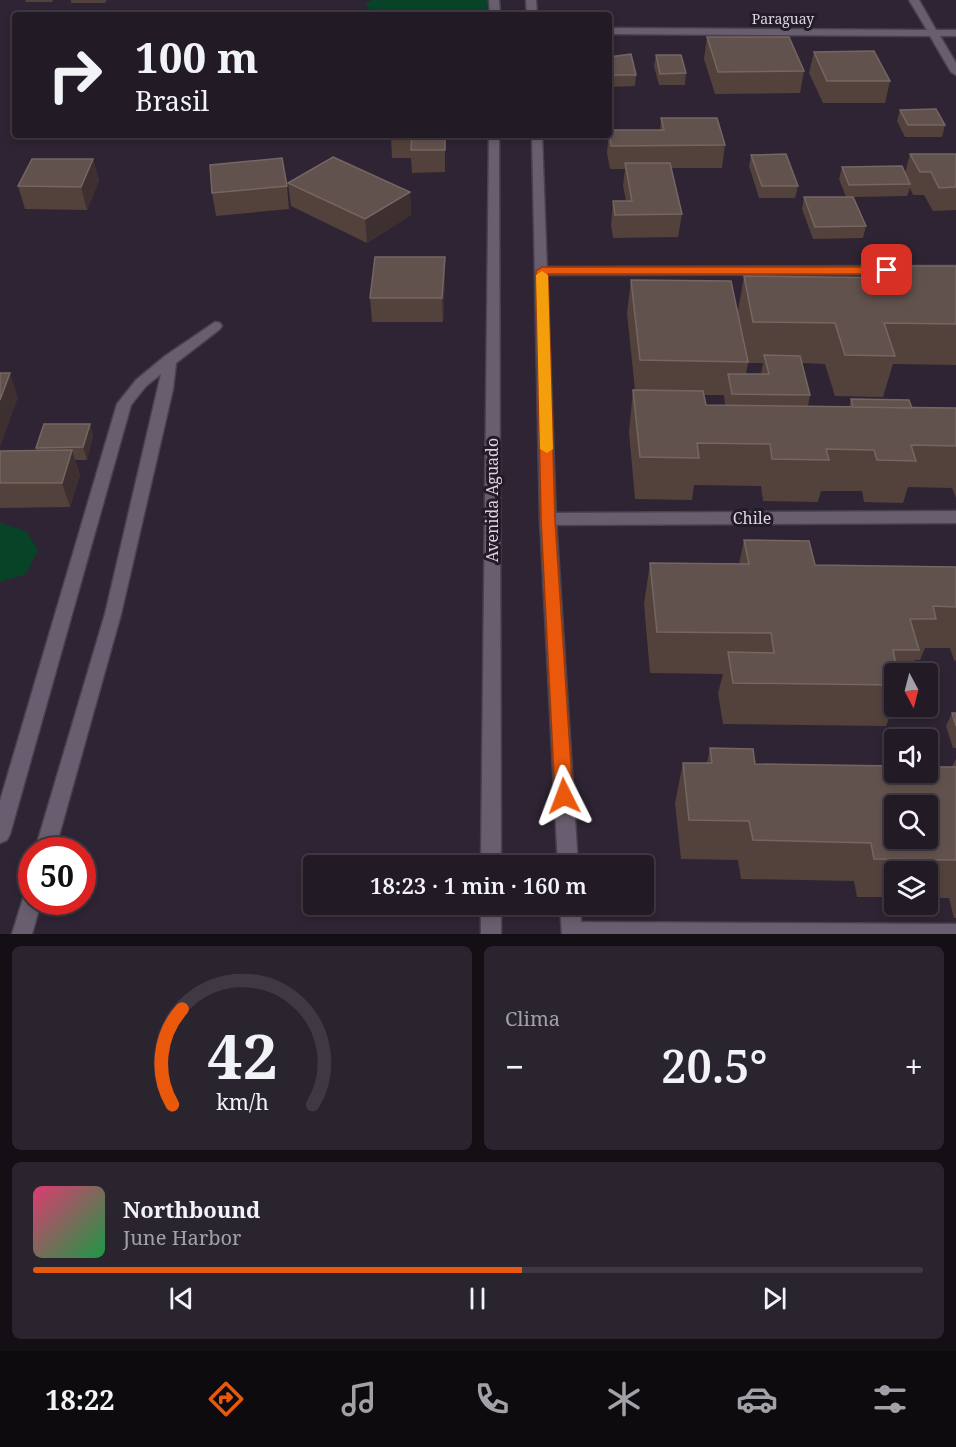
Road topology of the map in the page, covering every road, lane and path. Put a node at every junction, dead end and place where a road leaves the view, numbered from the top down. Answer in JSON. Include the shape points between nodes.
{"nodes":[{"id":1,"x":914,"y":0,"type":"edge"},
{"id":2,"x":612,"y":31,"type":"edge"},
{"id":3,"x":933,"y":32,"type":"junction"},
{"id":4,"x":956,"y":33,"type":"edge"},
{"id":5,"x":956,"y":72,"type":"edge"},
{"id":6,"x":494,"y":138,"type":"edge"},
{"id":7,"x":537,"y":138,"type":"edge"},
{"id":8,"x":956,"y":270,"type":"edge"},
{"id":9,"x":542,"y":271,"type":"junction"},
{"id":10,"x":215,"y":326,"type":"dead end"},
{"id":11,"x":170,"y":359,"type":"junction"},
{"id":12,"x":956,"y":517,"type":"edge"},
{"id":13,"x":548,"y":519,"type":"junction"},
{"id":14,"x":0,"y":834,"type":"edge"},
{"id":15,"x":49,"y":837,"type":"edge"},
{"id":16,"x":491,"y":855,"type":"edge"},
{"id":17,"x":567,"y":855,"type":"edge"},
{"id":18,"x":27,"y":915,"type":"edge"},
{"id":19,"x":491,"y":915,"type":"edge"},
{"id":20,"x":571,"y":915,"type":"edge"},
{"id":21,"x":572,"y":933,"type":"edge"},
{"id":22,"x":22,"y":934,"type":"edge"},
{"id":23,"x":491,"y":934,"type":"edge"},
{"id":24,"x":956,"y":934,"type":"edge"}],
"edges":[{"from":1,"to":3,"type":"street"},
{"from":2,"to":3,"type":"street","name":"Paraguay"},
{"from":3,"to":4,"type":"street","name":"Paraguay"},
{"from":3,"to":5,"type":"street"},
{"from":6,"to":16,"type":"street","name":"Avenida Aguado"},
{"from":7,"to":9,"type":"street"},
{"from":8,"to":9,"type":"street"},
{"from":9,"to":13,"type":"street"},
{"from":10,"to":11,"type":"street"},
{"from":11,"to":14,"type":"street","via":[[130,392],[124,404]]},
{"from":11,"to":15,"type":"street","via":[[113,614]]},
{"from":12,"to":13,"type":"street","name":"Chile"},
{"from":13,"to":17,"type":"street"},
{"from":18,"to":22,"type":"street"},
{"from":19,"to":23,"type":"street"},
{"from":20,"to":21,"type":"street"},
{"from":21,"to":24,"type":"street"}]}
